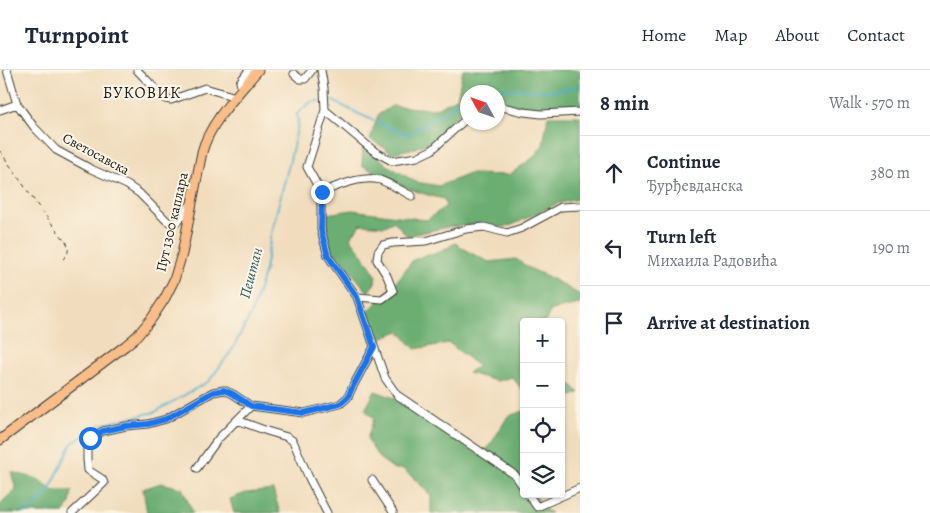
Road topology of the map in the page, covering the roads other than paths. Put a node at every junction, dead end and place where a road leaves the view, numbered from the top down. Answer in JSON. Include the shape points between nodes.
{"nodes":[{"id":1,"x":7,"y":70,"type":"edge"},
{"id":2,"x":137,"y":70,"type":"edge"},
{"id":3,"x":249,"y":70,"type":"edge"},
{"id":4,"x":258,"y":70,"type":"edge"},
{"id":5,"x":312,"y":70,"type":"edge"},
{"id":6,"x":321,"y":70,"type":"edge"},
{"id":7,"x":294,"y":74,"type":"dead end"},
{"id":8,"x":239,"y":93,"type":"junction"},
{"id":9,"x":18,"y":104,"type":"junction"},
{"id":10,"x":505,"y":108,"type":"edge"},
{"id":11,"x":0,"y":110,"type":"edge"},
{"id":12,"x":325,"y":110,"type":"junction"},
{"id":13,"x":580,"y":112,"type":"edge"},
{"id":14,"x":460,"y":124,"type":"edge"},
{"id":15,"x":322,"y":192,"type":"junction"},
{"id":16,"x":412,"y":196,"type":"dead end"},
{"id":17,"x":192,"y":201,"type":"junction"},
{"id":18,"x":580,"y":206,"type":"edge"},
{"id":19,"x":357,"y":297,"type":"junction"},
{"id":20,"x":374,"y":347,"type":"junction"},
{"id":21,"x":251,"y":406,"type":"junction"},
{"id":22,"x":237,"y":420,"type":"junction"},
{"id":23,"x":0,"y":440,"type":"edge"},
{"id":24,"x":196,"y":468,"type":"dead end"},
{"id":25,"x":372,"y":480,"type":"dead end"},
{"id":26,"x":520,"y":482,"type":"edge"},
{"id":27,"x":580,"y":488,"type":"edge"},
{"id":28,"x":530,"y":498,"type":"edge"},
{"id":29,"x":537,"y":510,"type":"edge"},
{"id":30,"x":72,"y":513,"type":"edge"},
{"id":31,"x":326,"y":513,"type":"edge"},
{"id":32,"x":393,"y":513,"type":"edge"}],
"edges":[{"from":1,"to":9,"type":"street","name":"Светосавска"},
{"from":2,"to":8,"type":"street","via":[[165,99],[171,100],[205,88]]},
{"from":3,"to":8,"type":"street","via":[[240,82]]},
{"from":4,"to":8,"type":"main road","name":"Пут 1300 каплара"},
{"from":5,"to":7,"type":"street","via":[[305,79]]},
{"from":6,"to":12,"type":"street"},
{"from":8,"to":17,"type":"main road","name":"Пут 1300 каплара","via":[[205,141]]},
{"from":9,"to":11,"type":"street"},
{"from":9,"to":17,"type":"street","name":"Светосавска","via":[[56,150],[127,185],[166,221],[178,220]]},
{"from":10,"to":13,"type":"street","via":[[541,114]]},
{"from":12,"to":14,"type":"street","via":[[374,151],[392,161],[417,157],[432,150]]},
{"from":12,"to":15,"type":"street","via":[[307,167]]},
{"from":15,"to":16,"type":"street","via":[[355,181],[378,180]]},
{"from":15,"to":19,"type":"street","via":[[321,230],[328,256]]},
{"from":17,"to":23,"type":"main road","name":"Пут 1300 каплара","via":[[174,280],[147,325],[125,346]]},
{"from":18,"to":19,"type":"street","via":[[561,207],[507,233],[484,227],[426,241],[383,245],[377,260],[393,291],[382,299]]},
{"from":19,"to":20,"type":"street"},
{"from":20,"to":21,"type":"street","via":[[348,397],[340,404],[304,413]]},
{"from":20,"to":26,"type":"street","via":[[385,378],[397,395],[515,475]]},
{"from":21,"to":22,"type":"street"},
{"from":21,"to":30,"type":"street","via":[[224,390],[213,392],[166,419],[103,431],[90,438],[86,459],[88,470],[104,483]]},
{"from":22,"to":24,"type":"street"},
{"from":22,"to":31,"type":"street","via":[[293,440]]},
{"from":25,"to":32,"type":"street"},
{"from":27,"to":29,"type":"street"},
{"from":28,"to":29,"type":"street"}]}
